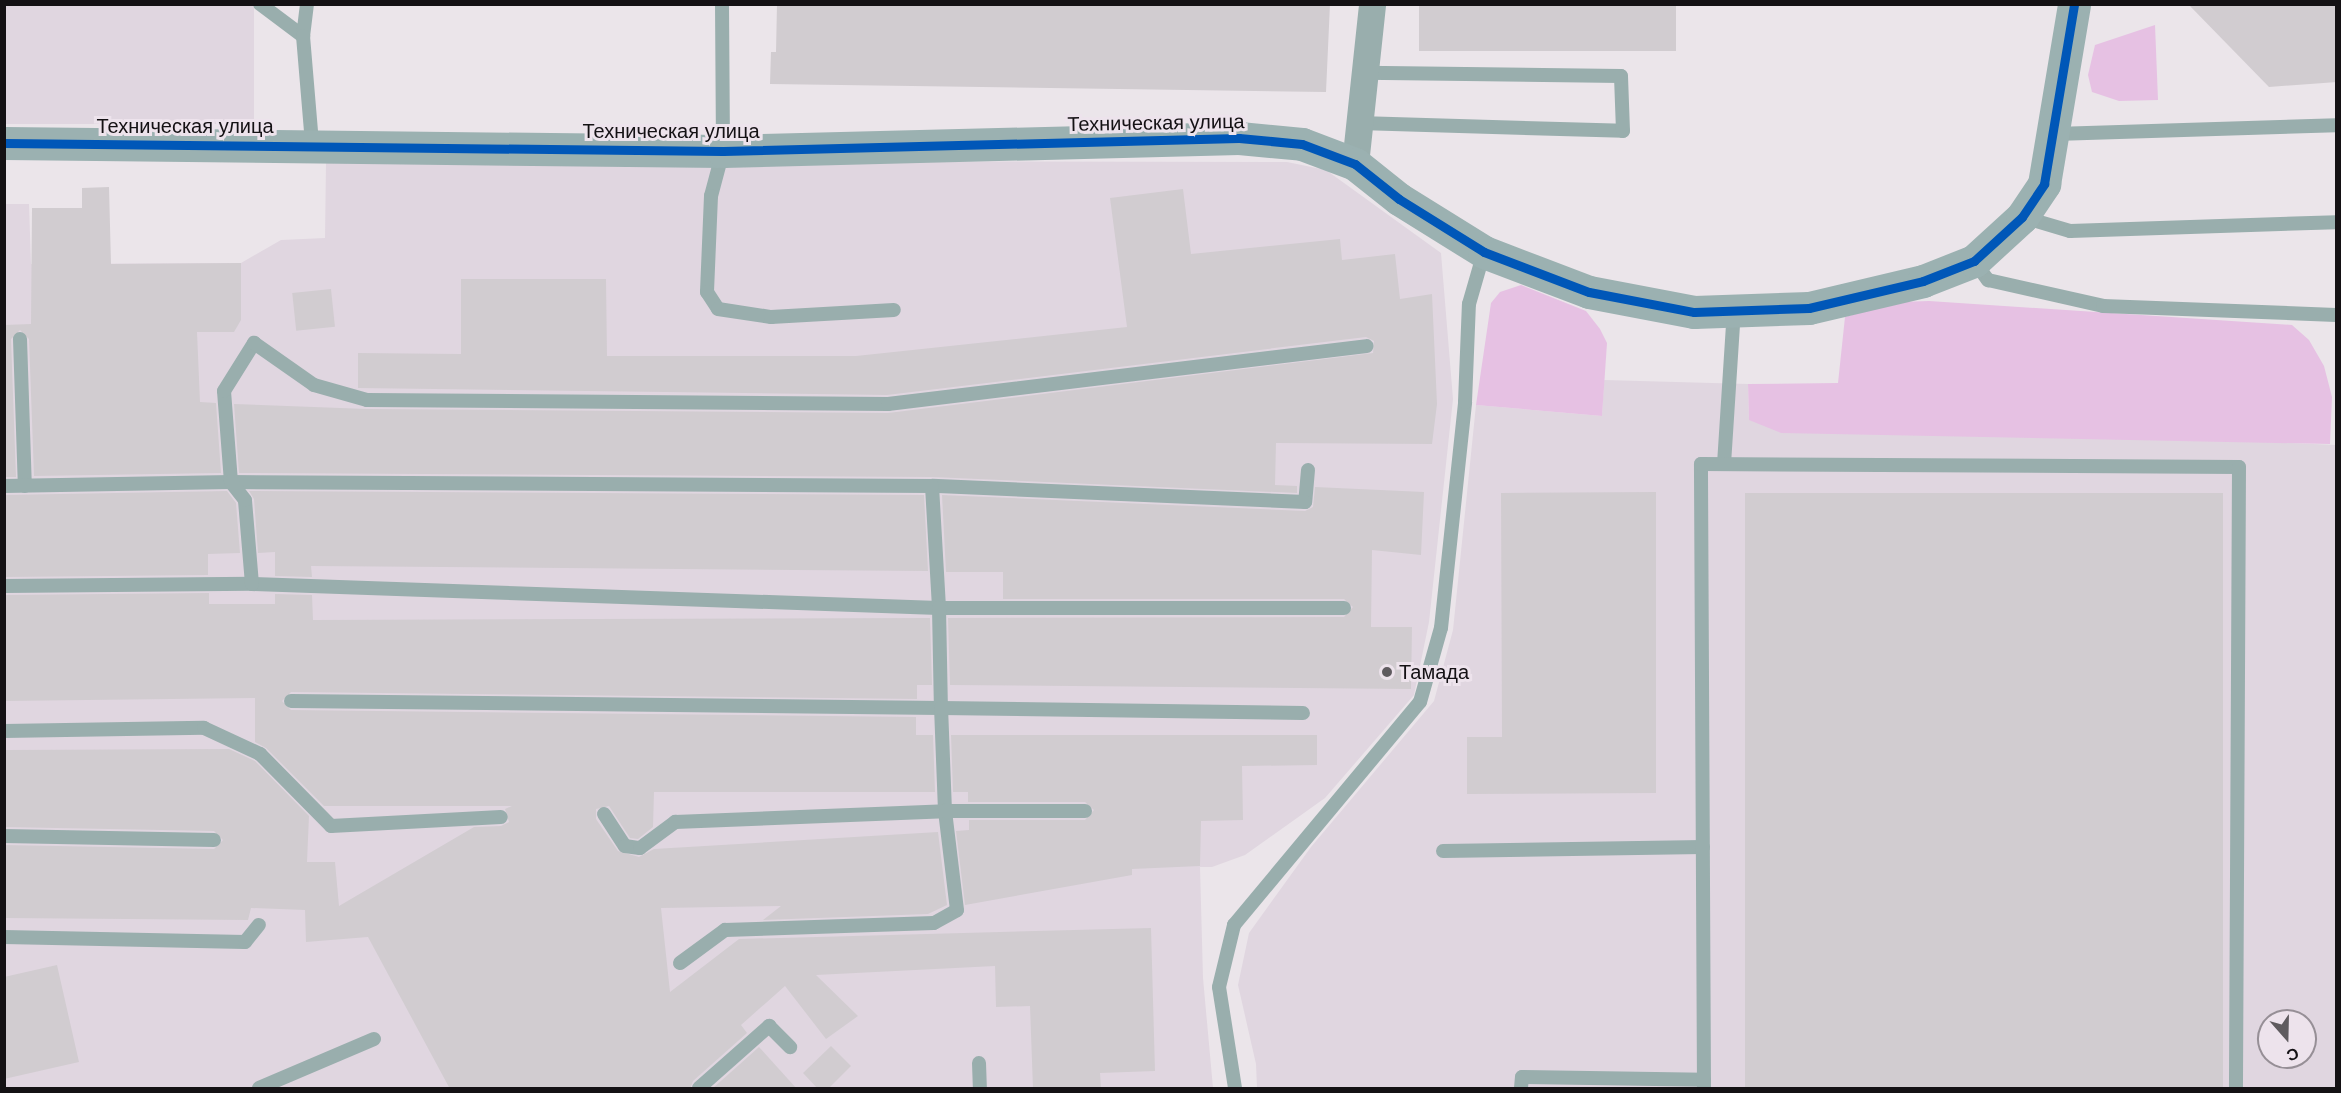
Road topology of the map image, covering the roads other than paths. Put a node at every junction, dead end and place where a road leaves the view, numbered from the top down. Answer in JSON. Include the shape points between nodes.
{"nodes":[{"id":1,"x":260,"y":4,"type":"edge"},
{"id":2,"x":308,"y":4,"type":"edge"},
{"id":3,"x":723,"y":4,"type":"edge"},
{"id":4,"x":1372,"y":4,"type":"edge"},
{"id":5,"x":2074,"y":4,"type":"edge"},
{"id":6,"x":303,"y":36,"type":"junction"},
{"id":7,"x":1364,"y":73,"type":"junction"},
{"id":8,"x":1359,"y":123,"type":"junction"},
{"id":9,"x":2337,"y":125,"type":"edge"},
{"id":10,"x":2055,"y":134,"type":"junction"},
{"id":11,"x":4,"y":143,"type":"edge"},
{"id":12,"x":312,"y":144,"type":"junction"},
{"id":13,"x":723,"y":151,"type":"junction"},
{"id":14,"x":1355,"y":164,"type":"junction"},
{"id":15,"x":2022,"y":217,"type":"junction"},
{"id":16,"x":2337,"y":222,"type":"edge"},
{"id":17,"x":1484,"y":252,"type":"junction"},
{"id":18,"x":1974,"y":261,"type":"junction"},
{"id":19,"x":894,"y":310,"type":"dead end"},
{"id":20,"x":1734,"y":311,"type":"junction"},
{"id":21,"x":2337,"y":315,"type":"edge"},
{"id":22,"x":20,"y":339,"type":"dead end"},
{"id":23,"x":1367,"y":346,"type":"dead end"},
{"id":24,"x":1724,"y":464,"type":"junction"},
{"id":25,"x":1308,"y":470,"type":"dead end"},
{"id":26,"x":231,"y":482,"type":"junction"},
{"id":27,"x":4,"y":486,"type":"edge"},
{"id":28,"x":25,"y":486,"type":"junction"},
{"id":29,"x":932,"y":486,"type":"junction"},
{"id":30,"x":252,"y":584,"type":"junction"},
{"id":31,"x":4,"y":586,"type":"edge"},
{"id":32,"x":939,"y":608,"type":"junction"},
{"id":33,"x":1344,"y":608,"type":"dead end"},
{"id":34,"x":291,"y":701,"type":"dead end"},
{"id":35,"x":941,"y":708,"type":"junction"},
{"id":36,"x":1304,"y":713,"type":"dead end"},
{"id":37,"x":4,"y":730,"type":"edge"},
{"id":38,"x":945,"y":811,"type":"junction"},
{"id":39,"x":1085,"y":812,"type":"dead end"},
{"id":40,"x":604,"y":814,"type":"dead end"},
{"id":41,"x":501,"y":817,"type":"dead end"},
{"id":42,"x":4,"y":836,"type":"edge"},
{"id":43,"x":214,"y":840,"type":"dead end"},
{"id":44,"x":1703,"y":847,"type":"junction"},
{"id":45,"x":1443,"y":851,"type":"dead end"},
{"id":46,"x":259,"y":925,"type":"dead end"},
{"id":47,"x":4,"y":937,"type":"edge"},
{"id":48,"x":680,"y":963,"type":"dead end"},
{"id":49,"x":374,"y":1039,"type":"dead end"},
{"id":50,"x":790,"y":1047,"type":"dead end"},
{"id":51,"x":979,"y":1063,"type":"dead end"},
{"id":52,"x":1704,"y":1084,"type":"edge"},
{"id":53,"x":259,"y":1089,"type":"edge"},
{"id":54,"x":699,"y":1089,"type":"edge"},
{"id":55,"x":980,"y":1089,"type":"edge"},
{"id":56,"x":1235,"y":1089,"type":"edge"},
{"id":57,"x":1521,"y":1089,"type":"edge"},
{"id":58,"x":2236,"y":1089,"type":"edge"}],
"edges":[{"from":1,"to":6,"type":"lane"},
{"from":2,"to":6,"type":"lane"},
{"from":3,"to":13,"type":"lane"},
{"from":4,"to":7,"type":"street"},
{"from":5,"to":10,"type":"street","name":"Техническая улица"},
{"from":6,"to":12,"type":"lane"},
{"from":7,"to":8,"type":"street"},
{"from":7,"to":8,"type":"lane","via":[[1621,76],[1623,131]]},
{"from":8,"to":14,"type":"street"},
{"from":9,"to":10,"type":"lane"},
{"from":10,"to":15,"type":"street","name":"Техническая улица","via":[[2044,184]]},
{"from":11,"to":12,"type":"street","name":"Техническая улица"},
{"from":12,"to":13,"type":"street","name":"Техническая улица"},
{"from":13,"to":14,"type":"street","name":"Техническая улица","via":[[1239,138],[1302,144]]},
{"from":13,"to":19,"type":"lane","via":[[711,196],[707,292],[718,309],[771,317]]},
{"from":14,"to":17,"type":"street","name":"Техническая улица","via":[[1399,199]]},
{"from":15,"to":16,"type":"lane","via":[[2070,231]]},
{"from":15,"to":18,"type":"street","name":"Техническая улица"},
{"from":17,"to":20,"type":"street","name":"Техническая улица","via":[[1589,292],[1694,312]]},
{"from":17,"to":56,"type":"lane","via":[[1469,304],[1465,402],[1441,628],[1420,702],[1234,924],[1219,987]]},
{"from":18,"to":20,"type":"street","name":"Техническая улица","via":[[1923,281],[1809,308]]},
{"from":18,"to":21,"type":"lane","via":[[1988,280],[2103,306]]},
{"from":20,"to":24,"type":"lane"},
{"from":22,"to":28,"type":"lane"},
{"from":23,"to":26,"type":"lane","via":[[888,404],[367,400],[314,385],[254,343],[224,391]]},
{"from":24,"to":44,"type":"lane","via":[[1701,464]]},
{"from":24,"to":58,"type":"lane","via":[[2239,466]]},
{"from":25,"to":29,"type":"lane","via":[[1305,502]]},
{"from":26,"to":28,"type":"lane"},
{"from":26,"to":29,"type":"lane"},
{"from":26,"to":30,"type":"lane","via":[[245,500]]},
{"from":27,"to":28,"type":"lane"},
{"from":29,"to":32,"type":"lane"},
{"from":30,"to":31,"type":"lane"},
{"from":30,"to":32,"type":"lane"},
{"from":32,"to":33,"type":"lane"},
{"from":32,"to":35,"type":"lane"},
{"from":34,"to":35,"type":"lane"},
{"from":35,"to":36,"type":"lane"},
{"from":35,"to":38,"type":"lane"},
{"from":37,"to":41,"type":"lane","via":[[204,728],[260,754],[331,826]]},
{"from":38,"to":39,"type":"lane"},
{"from":38,"to":40,"type":"lane","via":[[675,822],[640,848],[625,846]]},
{"from":38,"to":48,"type":"lane","via":[[957,910],[934,923],[725,930]]},
{"from":42,"to":43,"type":"lane"},
{"from":44,"to":45,"type":"lane"},
{"from":44,"to":52,"type":"lane"},
{"from":46,"to":47,"type":"lane","via":[[245,942]]},
{"from":49,"to":53,"type":"lane"},
{"from":50,"to":54,"type":"lane","via":[[769,1026]]},
{"from":51,"to":55,"type":"lane"},
{"from":52,"to":57,"type":"lane","via":[[1522,1077]]}]}
